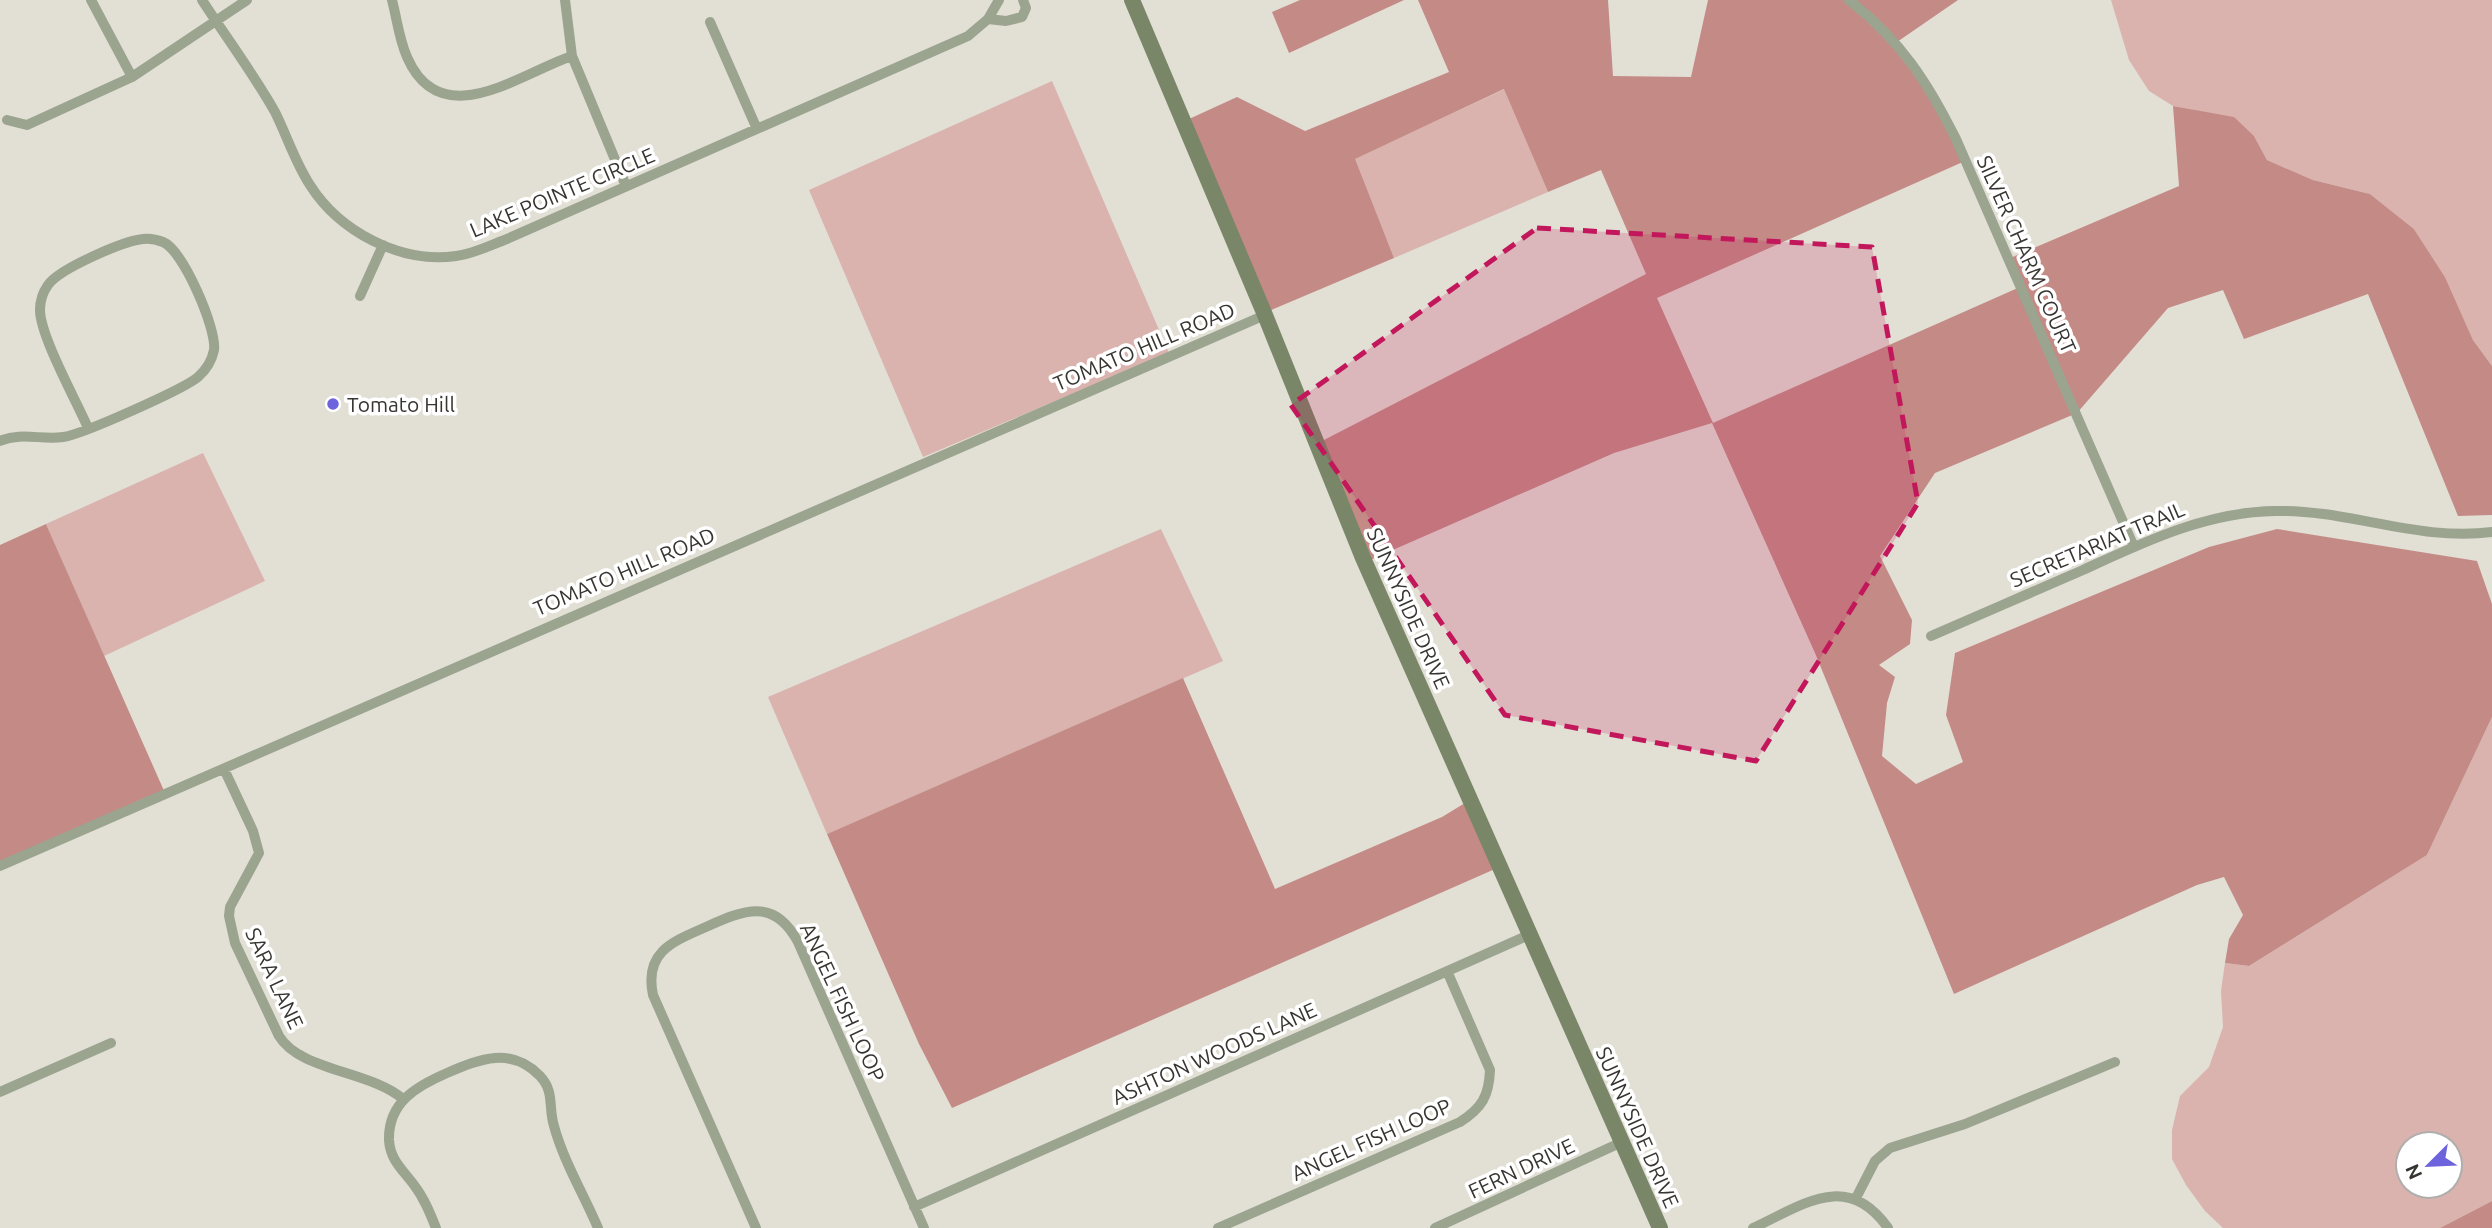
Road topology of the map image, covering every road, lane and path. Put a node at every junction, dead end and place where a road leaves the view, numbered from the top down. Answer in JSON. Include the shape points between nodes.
{"nodes":[{"id":1,"x":91,"y":0,"type":"edge"},
{"id":2,"x":202,"y":0,"type":"edge"},
{"id":3,"x":247,"y":0,"type":"edge"},
{"id":4,"x":391,"y":0,"type":"edge"},
{"id":5,"x":565,"y":0,"type":"edge"},
{"id":6,"x":999,"y":0,"type":"edge"},
{"id":7,"x":1023,"y":0,"type":"edge"},
{"id":8,"x":1132,"y":0,"type":"edge"},
{"id":9,"x":1849,"y":0,"type":"edge"},
{"id":10,"x":988,"y":19,"type":"junction"},
{"id":11,"x":216,"y":22,"type":"junction"},
{"id":12,"x":710,"y":22,"type":"dead end"},
{"id":13,"x":572,"y":56,"type":"junction"},
{"id":14,"x":132,"y":77,"type":"junction"},
{"id":15,"x":7,"y":120,"type":"dead end"},
{"id":16,"x":757,"y":129,"type":"junction"},
{"id":17,"x":626,"y":186,"type":"junction"},
{"id":18,"x":383,"y":246,"type":"junction"},
{"id":19,"x":359,"y":296,"type":"dead end"},
{"id":20,"x":1265,"y":315,"type":"junction"},
{"id":21,"x":88,"y":428,"type":"junction"},
{"id":22,"x":0,"y":441,"type":"edge"},
{"id":23,"x":2492,"y":531,"type":"edge"},
{"id":24,"x":2134,"y":547,"type":"junction"},
{"id":25,"x":1931,"y":636,"type":"dead end"},
{"id":26,"x":225,"y":769,"type":"junction"},
{"id":27,"x":0,"y":866,"type":"edge"},
{"id":28,"x":1529,"y":935,"type":"junction"},
{"id":29,"x":1447,"y":971,"type":"junction"},
{"id":30,"x":110,"y":1044,"type":"dead end"},
{"id":31,"x":2115,"y":1062,"type":"dead end"},
{"id":32,"x":0,"y":1092,"type":"edge"},
{"id":33,"x":403,"y":1099,"type":"junction"},
{"id":34,"x":1622,"y":1142,"type":"junction"},
{"id":35,"x":1856,"y":1198,"type":"junction"},
{"id":36,"x":914,"y":1207,"type":"junction"},
{"id":37,"x":436,"y":1228,"type":"edge"},
{"id":38,"x":598,"y":1228,"type":"edge"},
{"id":39,"x":756,"y":1228,"type":"edge"},
{"id":40,"x":924,"y":1228,"type":"edge"},
{"id":41,"x":1218,"y":1228,"type":"edge"},
{"id":42,"x":1435,"y":1228,"type":"edge"},
{"id":43,"x":1661,"y":1228,"type":"edge"},
{"id":44,"x":1753,"y":1228,"type":"edge"},
{"id":45,"x":1888,"y":1228,"type":"edge"}],
"edges":[{"from":1,"to":14,"type":"street"},
{"from":2,"to":11,"type":"street","name":"LAKE POINTE CIRCLE"},
{"from":3,"to":11,"type":"street"},
{"from":4,"to":13,"type":"street","via":[[412,68],[426,84],[448,95],[471,97]]},
{"from":5,"to":13,"type":"street"},
{"from":6,"to":10,"type":"street","name":"LAKE POINTE CIRCLE"},
{"from":7,"to":10,"type":"street","via":[[1022,18]]},
{"from":8,"to":20,"type":"street","name":"SUNNYSIDE DRIVE"},
{"from":9,"to":24,"type":"street","name":"SILVER CHARM COURT","via":[[1892,36],[1935,97]]},
{"from":10,"to":16,"type":"street","name":"LAKE POINTE CIRCLE","via":[[968,36]]},
{"from":11,"to":14,"type":"street"},
{"from":11,"to":18,"type":"street","name":"LAKE POINTE CIRCLE","via":[[264,94],[325,206],[349,227]]},
{"from":12,"to":16,"type":"street"},
{"from":13,"to":17,"type":"street"},
{"from":14,"to":15,"type":"street","via":[[27,125]]},
{"from":16,"to":17,"type":"street","name":"LAKE POINTE CIRCLE"},
{"from":17,"to":18,"type":"street","name":"LAKE POINTE CIRCLE","via":[[468,253],[441,257]]},
{"from":18,"to":19,"type":"street"},
{"from":20,"to":26,"type":"street","name":"TOMATO HILL ROAD"},
{"from":20,"to":28,"type":"street","name":"SUNNYSIDE DRIVE","via":[[1363,558]]},
{"from":21,"to":21,"type":"street","via":[[186,385],[209,365],[214,335],[181,258],[162,242],[145,238],[106,252],[61,273],[42,297],[43,324]]},
{"from":21,"to":22,"type":"street","via":[[62,437],[20,435]]},
{"from":23,"to":24,"type":"street","name":"SECRETARIAT TRAIL","via":[[2441,532],[2275,511],[2205,521]]},
{"from":24,"to":25,"type":"street","name":"SECRETARIAT TRAIL"},
{"from":26,"to":27,"type":"street","name":"TOMATO HILL ROAD"},
{"from":26,"to":33,"type":"street","name":"SARA LANE","via":[[258,853],[230,907],[230,928],[279,1036],[290,1050],[378,1084]]},
{"from":28,"to":29,"type":"street","name":"ASHTON WOODS LANE"},
{"from":28,"to":34,"type":"street","name":"SUNNYSIDE DRIVE"},
{"from":29,"to":36,"type":"street","name":"ASHTON WOODS LANE"},
{"from":29,"to":41,"type":"street","name":"ANGEL FISH LOOP","via":[[1490,1070],[1484,1102],[1460,1122]]},
{"from":30,"to":32,"type":"street"},
{"from":31,"to":35,"type":"street","via":[[1965,1124],[1890,1148],[1875,1161]]},
{"from":33,"to":37,"type":"street","via":[[390,1129],[390,1148]]},
{"from":33,"to":38,"type":"street","via":[[419,1086],[480,1059],[503,1057],[527,1065],[551,1094],[553,1124]]},
{"from":34,"to":42,"type":"street","name":"FERN DRIVE"},
{"from":34,"to":43,"type":"street","name":"SUNNYSIDE DRIVE"},
{"from":35,"to":44,"type":"street","via":[[1817,1199]]},
{"from":35,"to":45,"type":"street","via":[[1868,1204]]},
{"from":36,"to":39,"type":"street","name":"ANGEL FISH LOOP","via":[[791,929],[769,913],[741,912],[673,942],[662,951],[650,981]]},
{"from":36,"to":40,"type":"street","name":"ANGEL FISH LOOP"}]}
